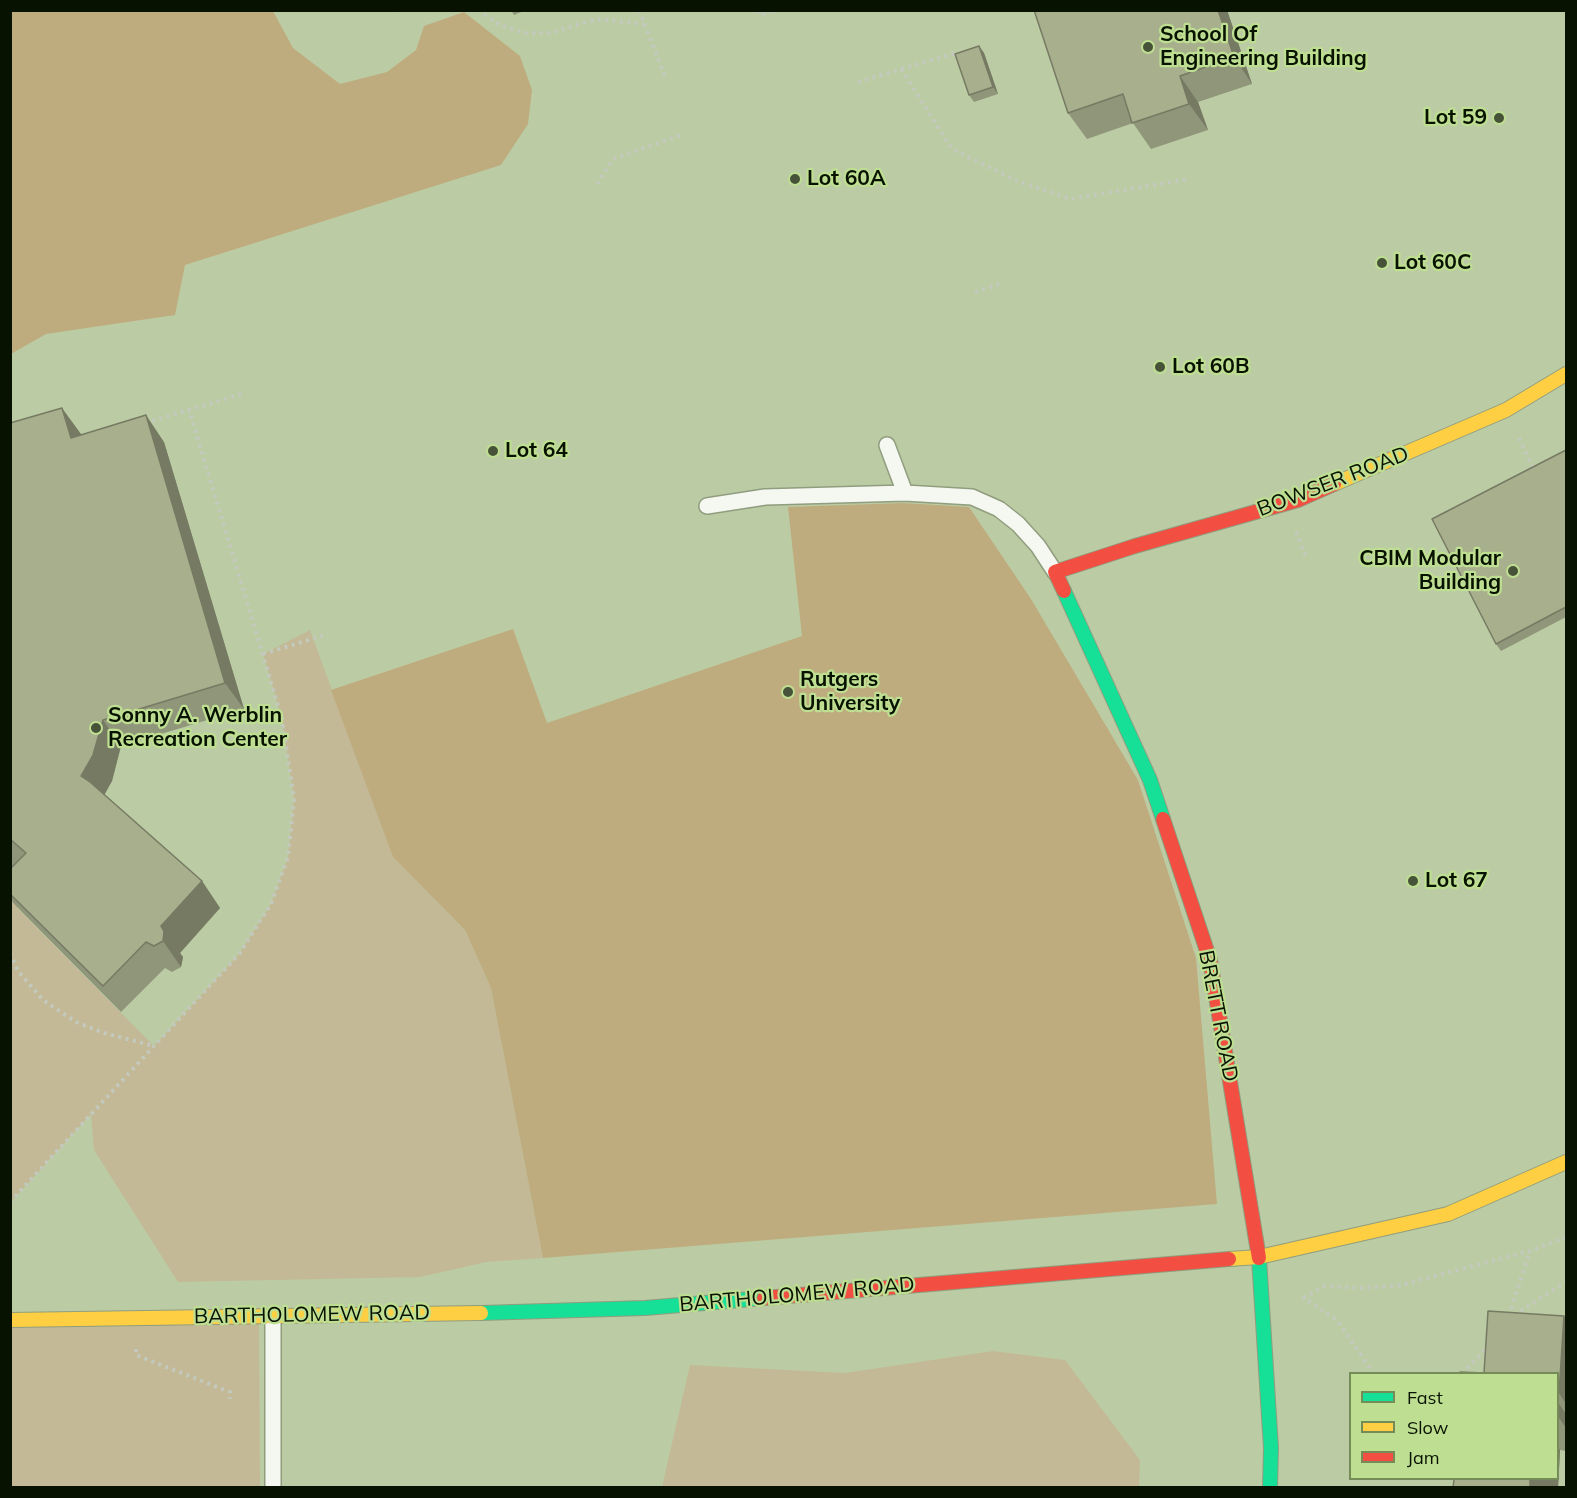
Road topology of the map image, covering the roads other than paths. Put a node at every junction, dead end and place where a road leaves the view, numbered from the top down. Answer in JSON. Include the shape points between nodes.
{"nodes":[{"id":1,"x":1566,"y":374,"type":"edge"},
{"id":2,"x":887,"y":445,"type":"dead end"},
{"id":3,"x":904,"y":493,"type":"junction"},
{"id":4,"x":707,"y":506,"type":"dead end"},
{"id":5,"x":1055,"y":572,"type":"junction"},
{"id":6,"x":1566,"y":1162,"type":"edge"},
{"id":7,"x":1259,"y":1257,"type":"junction"},
{"id":8,"x":273,"y":1315,"type":"junction"},
{"id":9,"x":10,"y":1320,"type":"edge"},
{"id":10,"x":273,"y":1488,"type":"edge"},
{"id":11,"x":1270,"y":1488,"type":"edge"}],
"edges":[{"from":1,"to":5,"type":"street","name":"BOWSER ROAD","via":[[1506,410],[1298,500]]},
{"from":2,"to":3,"type":"lane"},
{"from":3,"to":4,"type":"lane","via":[[765,497]]},
{"from":3,"to":5,"type":"lane","via":[[972,497],[999,509],[1038,546]]},
{"from":5,"to":7,"type":"street","name":"BRETT ROAD","via":[[1150,780],[1210,960]]},
{"from":6,"to":7,"type":"street","name":"BARTHOLOMEW ROAD","via":[[1448,1214]]},
{"from":7,"to":8,"type":"street","name":"BARTHOLOMEW ROAD","via":[[645,1308]]},
{"from":7,"to":11,"type":"street","name":"BRETT ROAD"},
{"from":8,"to":9,"type":"street","name":"BARTHOLOMEW ROAD"},
{"from":8,"to":10,"type":"lane"}]}
